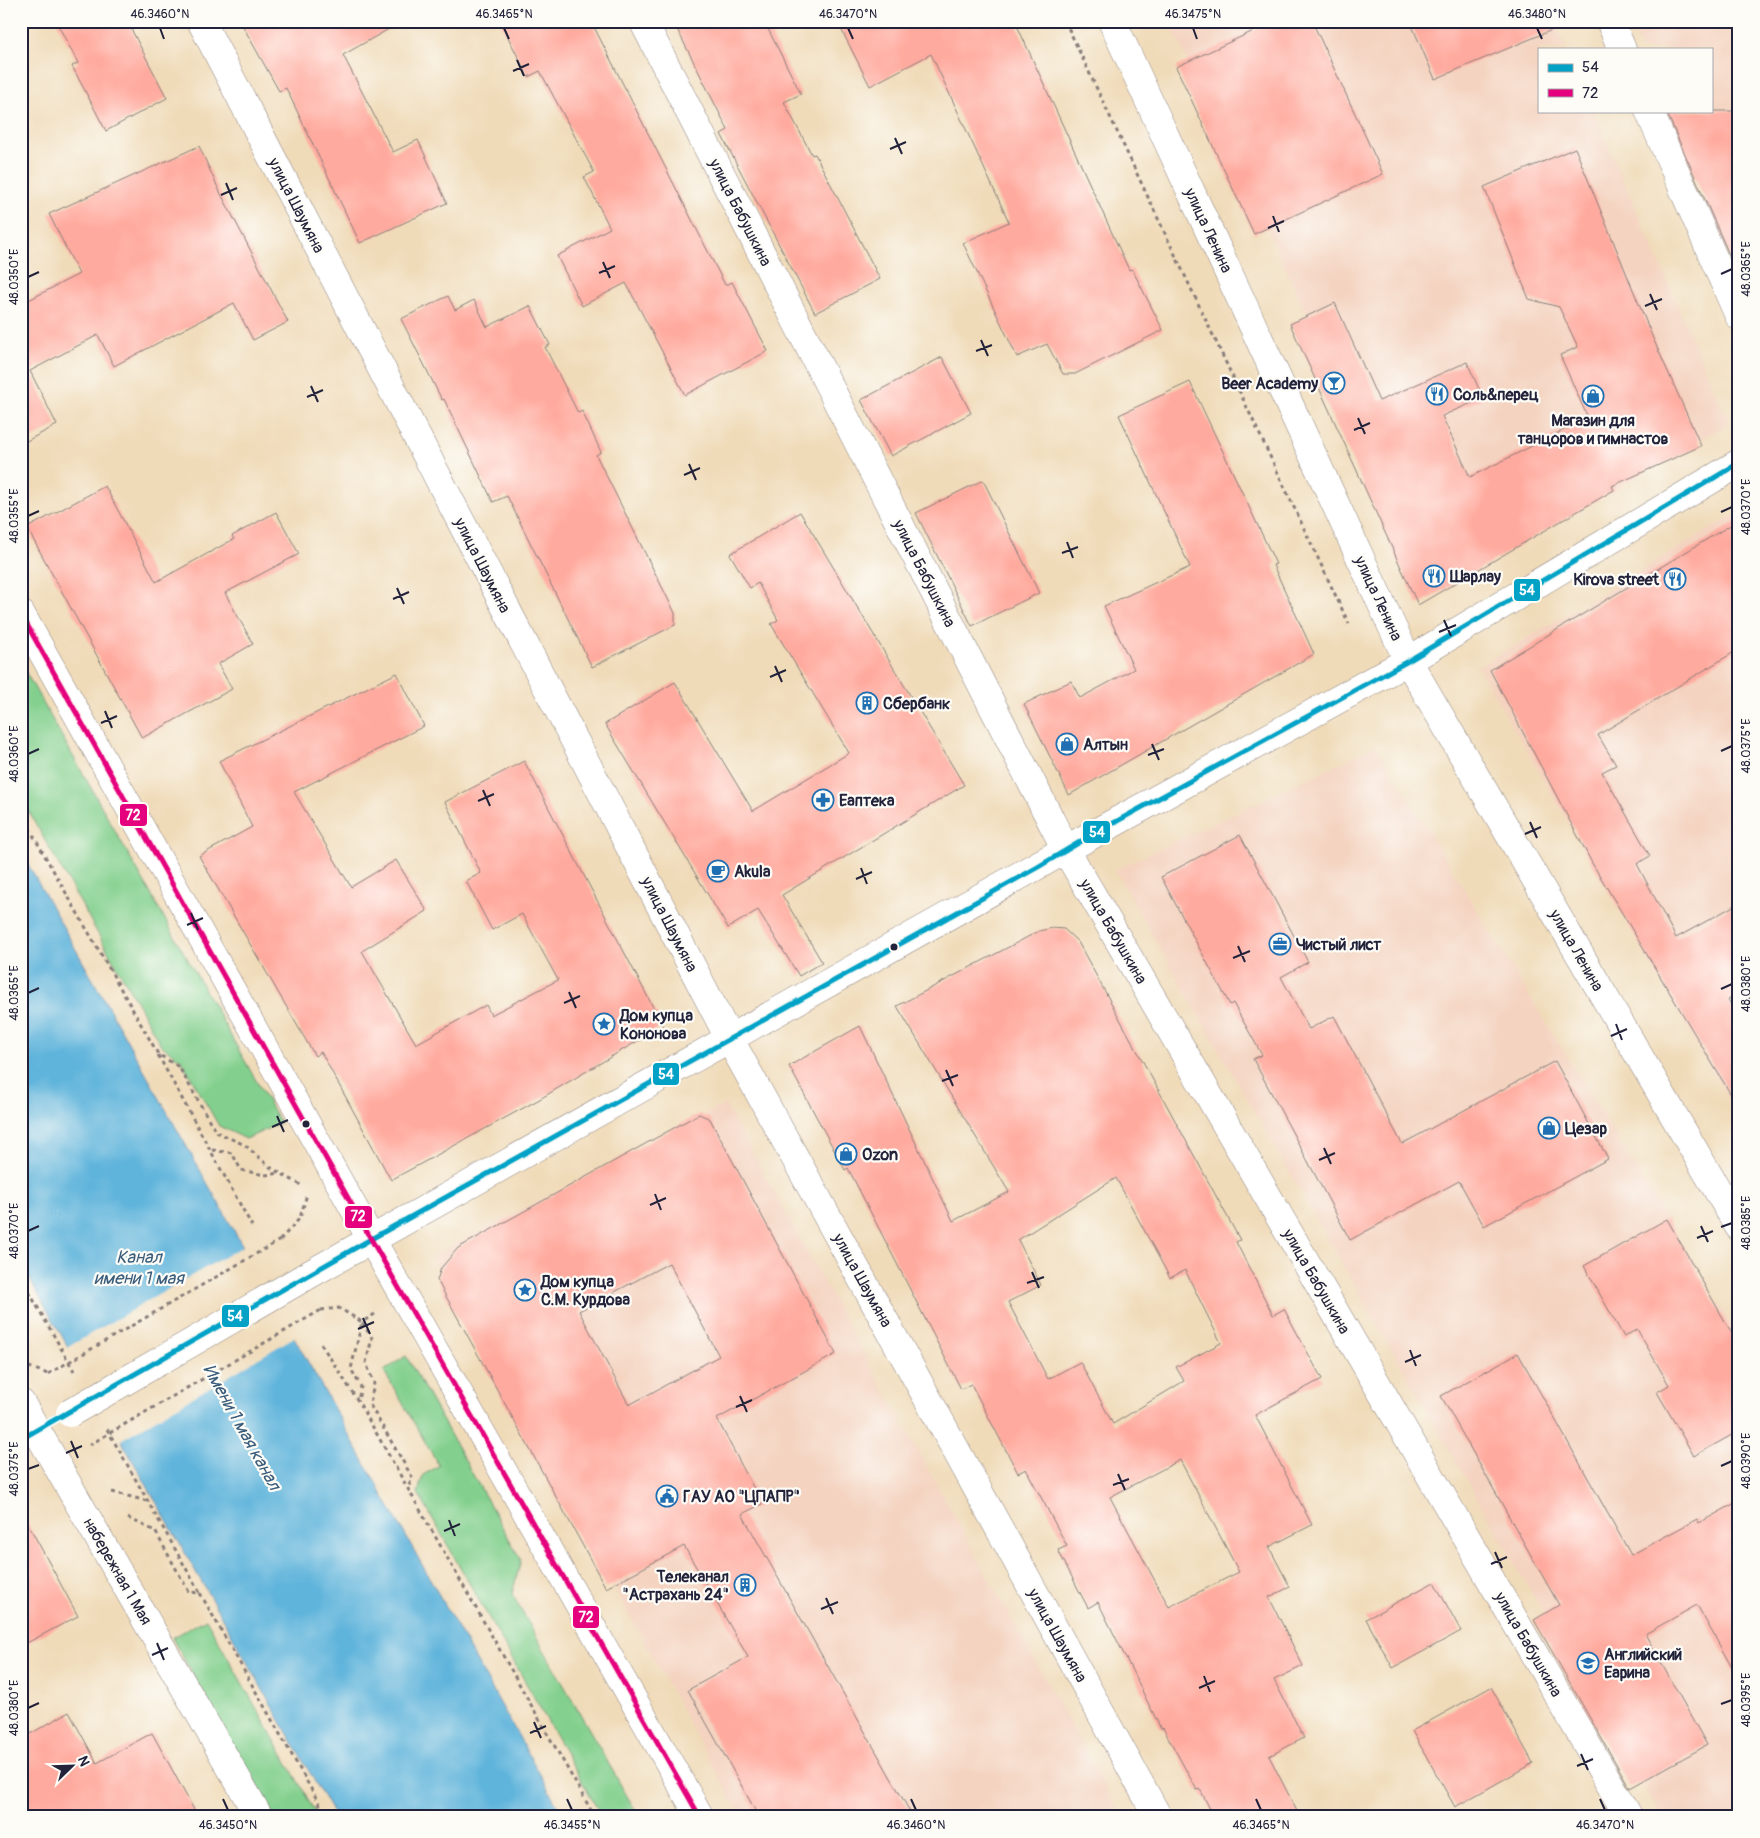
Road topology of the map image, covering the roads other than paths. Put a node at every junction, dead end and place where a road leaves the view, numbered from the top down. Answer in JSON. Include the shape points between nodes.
{"nodes":[{"id":1,"x":201,"y":21,"type":"edge"},
{"id":2,"x":643,"y":21,"type":"edge"},
{"id":3,"x":1112,"y":21,"type":"edge"},
{"id":4,"x":1610,"y":21,"type":"edge"},
{"id":5,"x":1622,"y":48,"type":"edge"},
{"id":6,"x":1649,"y":112,"type":"edge"},
{"id":7,"x":1739,"y":316,"type":"edge"},
{"id":8,"x":1739,"y":463,"type":"edge"},
{"id":9,"x":21,"y":614,"type":"edge"},
{"id":10,"x":1408,"y":661,"type":"junction"},
{"id":11,"x":1066,"y":850,"type":"junction"},
{"id":12,"x":729,"y":1038,"type":"junction"},
{"id":13,"x":1739,"y":1227,"type":"edge"},
{"id":14,"x":371,"y":1239,"type":"junction"},
{"id":15,"x":21,"y":1403,"type":"edge"},
{"id":16,"x":29,"y":1435,"type":"edge"},
{"id":17,"x":259,"y":1817,"type":"edge"},
{"id":18,"x":700,"y":1817,"type":"edge"},
{"id":19,"x":1158,"y":1817,"type":"edge"},
{"id":20,"x":1629,"y":1817,"type":"edge"}],
"edges":[{"from":1,"to":12,"type":"main road","name":"улица Шаумяна"},
{"from":2,"to":11,"type":"main road","name":"улица Бабушкина"},
{"from":3,"to":10,"type":"main road","name":"улица Ленина"},
{"from":4,"to":5,"type":"main road"},
{"from":6,"to":7,"type":"main road"},
{"from":8,"to":10,"type":"main road"},
{"from":9,"to":14,"type":"main road"},
{"from":10,"to":11,"type":"main road"},
{"from":10,"to":13,"type":"main road","name":"улица Ленина"},
{"from":11,"to":12,"type":"main road"},
{"from":11,"to":20,"type":"main road","name":"улица Бабушкина"},
{"from":12,"to":14,"type":"main road"},
{"from":12,"to":19,"type":"main road","name":"улица Шаумяна"},
{"from":14,"to":16,"type":"main road","bridge":true},
{"from":14,"to":18,"type":"main road"},
{"from":15,"to":16,"type":"main road","name":"набережная 1 Мая"},
{"from":16,"to":17,"type":"main road","name":"набережная 1 Мая"}]}
